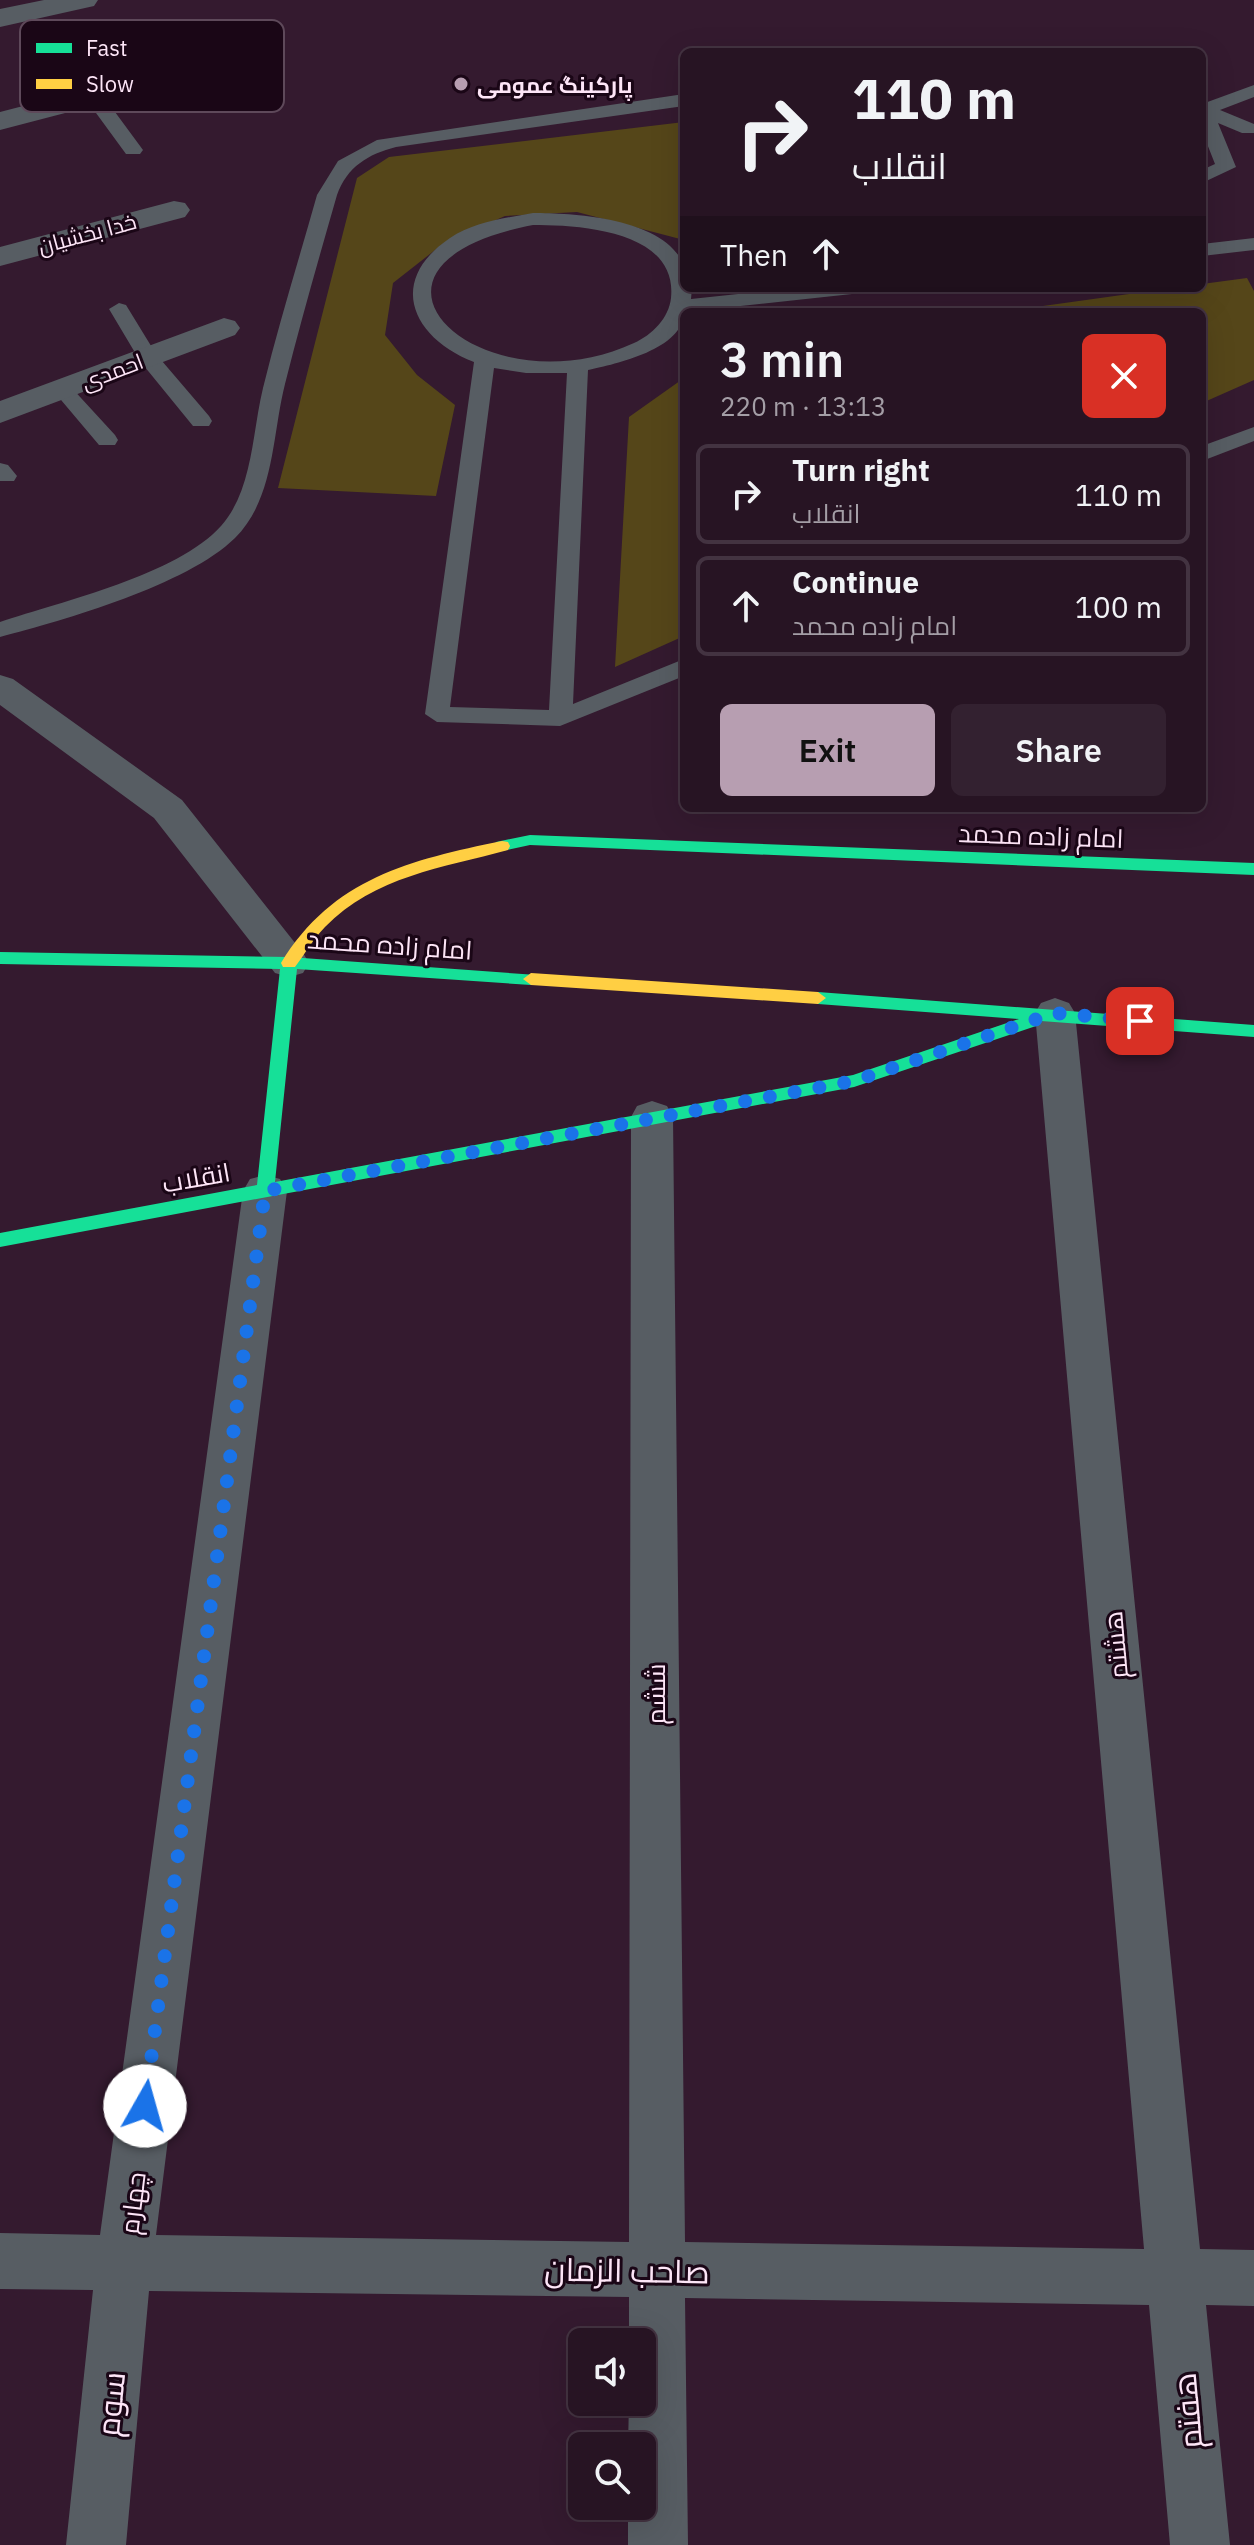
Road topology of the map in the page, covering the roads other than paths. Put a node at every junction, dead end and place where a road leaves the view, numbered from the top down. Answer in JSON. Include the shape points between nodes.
{"nodes":[{"id":1,"x":84,"y":0,"type":"edge"},
{"id":2,"x":0,"y":18,"type":"edge"},
{"id":3,"x":0,"y":25,"type":"edge"},
{"id":4,"x":17,"y":50,"type":"dead end"},
{"id":5,"x":1254,"y":91,"type":"edge"},
{"id":6,"x":680,"y":101,"type":"edge"},
{"id":7,"x":1206,"y":109,"type":"edge"},
{"id":8,"x":1206,"y":111,"type":"edge"},
{"id":9,"x":34,"y":112,"type":"edge"},
{"id":10,"x":99,"y":112,"type":"edge"},
{"id":11,"x":1206,"y":117,"type":"edge"},
{"id":12,"x":0,"y":121,"type":"edge"},
{"id":13,"x":1252,"y":131,"type":"edge"},
{"id":14,"x":133,"y":150,"type":"dead end"},
{"id":15,"x":1206,"y":175,"type":"edge"},
{"id":16,"x":174,"y":210,"type":"dead end"},
{"id":17,"x":1254,"y":244,"type":"edge"},
{"id":18,"x":1206,"y":250,"type":"edge"},
{"id":19,"x":0,"y":257,"type":"edge"},
{"id":20,"x":677,"y":258,"type":"edge"},
{"id":21,"x":683,"y":292,"type":"edge"},
{"id":22,"x":814,"y":292,"type":"edge"},
{"id":23,"x":682,"y":306,"type":"joint"},
{"id":24,"x":119,"y":309,"type":"dead end"},
{"id":25,"x":680,"y":309,"type":"edge"},
{"id":26,"x":224,"y":328,"type":"dead end"},
{"id":27,"x":147,"y":357,"type":"junction"},
{"id":28,"x":485,"y":358,"type":"junction"},
{"id":29,"x":578,"y":365,"type":"junction"},
{"id":30,"x":63,"y":390,"type":"junction"},
{"id":31,"x":0,"y":413,"type":"edge"},
{"id":32,"x":201,"y":421,"type":"dead end"},
{"id":33,"x":1254,"y":433,"type":"edge"},
{"id":34,"x":107,"y":440,"type":"dead end"},
{"id":35,"x":1206,"y":452,"type":"edge"},
{"id":36,"x":0,"y":630,"type":"edge"},
{"id":37,"x":680,"y":669,"type":"edge"},
{"id":38,"x":0,"y":687,"type":"edge"},
{"id":39,"x":560,"y":718,"type":"junction"},
{"id":40,"x":1254,"y":869,"type":"edge"},
{"id":41,"x":0,"y":958,"type":"edge"},
{"id":42,"x":289,"y":963,"type":"junction"},
{"id":43,"x":1055,"y":1013,"type":"junction"},
{"id":44,"x":1254,"y":1031,"type":"edge"},
{"id":45,"x":652,"y":1117,"type":"junction"},
{"id":46,"x":265,"y":1191,"type":"junction"},
{"id":47,"x":0,"y":1240,"type":"edge"},
{"id":48,"x":0,"y":2261,"type":"edge"},
{"id":49,"x":124,"y":2263,"type":"junction"},
{"id":50,"x":657,"y":2270,"type":"junction"},
{"id":51,"x":1174,"y":2277,"type":"junction"},
{"id":52,"x":1254,"y":2278,"type":"edge"},
{"id":53,"x":96,"y":2545,"type":"edge"},
{"id":54,"x":658,"y":2545,"type":"edge"},
{"id":55,"x":1200,"y":2545,"type":"edge"}],
"edges":[{"from":1,"to":2,"type":"street"},
{"from":3,"to":4,"type":"street"},
{"from":5,"to":7,"type":"lane"},
{"from":6,"to":36,"type":"lane","via":[[396,141],[368,147],[350,159],[332,178],[327,195],[273,391],[251,499],[227,533],[153,576]]},
{"from":8,"to":13,"type":"lane"},
{"from":9,"to":12,"type":"street"},
{"from":10,"to":14,"type":"lane"},
{"from":11,"to":15,"type":"lane","via":[[1226,167]]},
{"from":16,"to":19,"type":"street","name":"خدا بخشیان"},
{"from":17,"to":18,"type":"lane"},
{"from":20,"to":28,"type":"lane","via":[[613,226],[574,219],[533,219],[459,240],[435,259],[421,283],[422,308],[438,332]]},
{"from":21,"to":23,"type":"lane"},
{"from":22,"to":23,"type":"lane"},
{"from":24,"to":27,"type":"lane"},
{"from":25,"to":29,"type":"lane","via":[[667,330],[637,350]]},
{"from":26,"to":27,"type":"street","name":"احمدی"},
{"from":27,"to":30,"type":"street","name":"احمدی"},
{"from":27,"to":32,"type":"lane"},
{"from":28,"to":29,"type":"lane","via":[[553,368]]},
{"from":28,"to":39,"type":"lane","via":[[437,714]]},
{"from":29,"to":39,"type":"lane"},
{"from":30,"to":31,"type":"street","name":"احمدی"},
{"from":30,"to":34,"type":"lane"},
{"from":33,"to":35,"type":"lane"},
{"from":37,"to":39,"type":"lane"},
{"from":38,"to":42,"type":"street","via":[[168,809]]},
{"from":40,"to":42,"type":"street","name":"امام زاده محمد","via":[[530,840],[429,862],[361,893],[323,919]]},
{"from":41,"to":42,"type":"street","name":"امام زاده محمد"},
{"from":42,"to":43,"type":"street","name":"امام زاده محمد"},
{"from":42,"to":46,"type":"street"},
{"from":43,"to":44,"type":"street","name":"امام زاده محمد"},
{"from":43,"to":45,"type":"street","name":"انقلاب","via":[[854,1081]]},
{"from":43,"to":51,"type":"street","name":"هشتم"},
{"from":45,"to":46,"type":"street","name":"انقلاب"},
{"from":45,"to":50,"type":"street","name":"ششم"},
{"from":46,"to":47,"type":"street","name":"انقلاب"},
{"from":46,"to":49,"type":"street","name":"چهارم"},
{"from":48,"to":49,"type":"street","name":"صاحب الزمان"},
{"from":49,"to":50,"type":"street","name":"صاحب الزمان"},
{"from":49,"to":53,"type":"street","name":"سوم"},
{"from":50,"to":51,"type":"street","name":"صاحب الزمان"},
{"from":50,"to":54,"type":"street","name":"ششم"},
{"from":51,"to":52,"type":"street","name":"صاحب الزمان"},
{"from":51,"to":55,"type":"street","name":"هفتم"}]}
